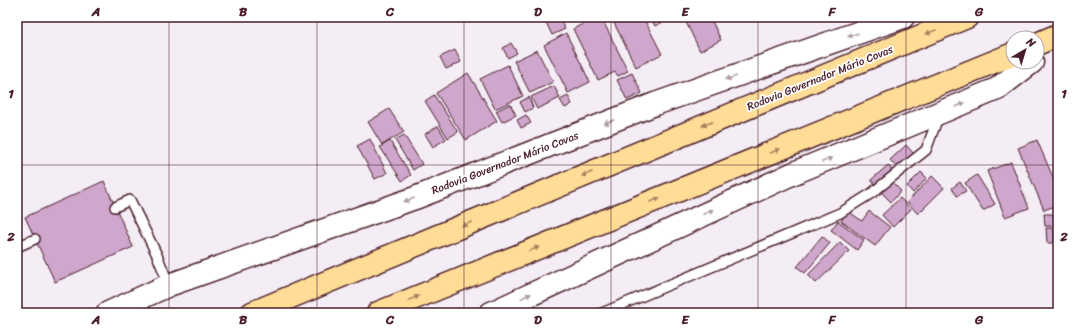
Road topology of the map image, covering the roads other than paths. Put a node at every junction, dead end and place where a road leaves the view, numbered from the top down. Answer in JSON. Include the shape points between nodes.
{"nodes":[{"id":1,"x":903,"y":17,"type":"edge"},
{"id":2,"x":967,"y":17,"type":"edge"},
{"id":3,"x":1058,"y":35,"type":"edge"},
{"id":4,"x":1045,"y":41,"type":"edge"},
{"id":5,"x":1058,"y":43,"type":"edge"},
{"id":6,"x":1045,"y":52,"type":"edge"},
{"id":7,"x":1005,"y":57,"type":"edge"},
{"id":8,"x":1021,"y":70,"type":"edge"},
{"id":9,"x":940,"y":114,"type":"junction"},
{"id":10,"x":115,"y":207,"type":"dead end"},
{"id":11,"x":35,"y":239,"type":"dead end"},
{"id":12,"x":17,"y":246,"type":"edge"},
{"id":13,"x":169,"y":285,"type":"junction"},
{"id":14,"x":108,"y":313,"type":"edge"},
{"id":15,"x":252,"y":313,"type":"edge"},
{"id":16,"x":378,"y":313,"type":"edge"},
{"id":17,"x":491,"y":313,"type":"edge"},
{"id":18,"x":602,"y":313,"type":"edge"}],
"edges":[{"from":1,"to":13,"type":"main road","name":"Rodovia Governador Mário Covas","one_way":true,"via":[[655,104],[415,198]]},
{"from":2,"to":15,"type":"highway","name":"Rodovia Governador Mário Covas","one_way":true},
{"from":3,"to":4,"type":"highway"},
{"from":5,"to":6,"type":"main road"},
{"from":16,"to":7,"type":"highway","one_way":true},
{"from":9,"to":8,"type":"main road","one_way":true,"via":[[996,89]]},
{"from":17,"to":9,"type":"main road","one_way":true,"via":[[794,173]]},
{"from":9,"to":18,"type":"lane","via":[[926,150],[872,193],[840,213]]},
{"from":10,"to":13,"type":"lane","via":[[130,200]]},
{"from":11,"to":12,"type":"lane"},
{"from":13,"to":14,"type":"main road","name":"Rodovia Governador Mário Covas"}]}
